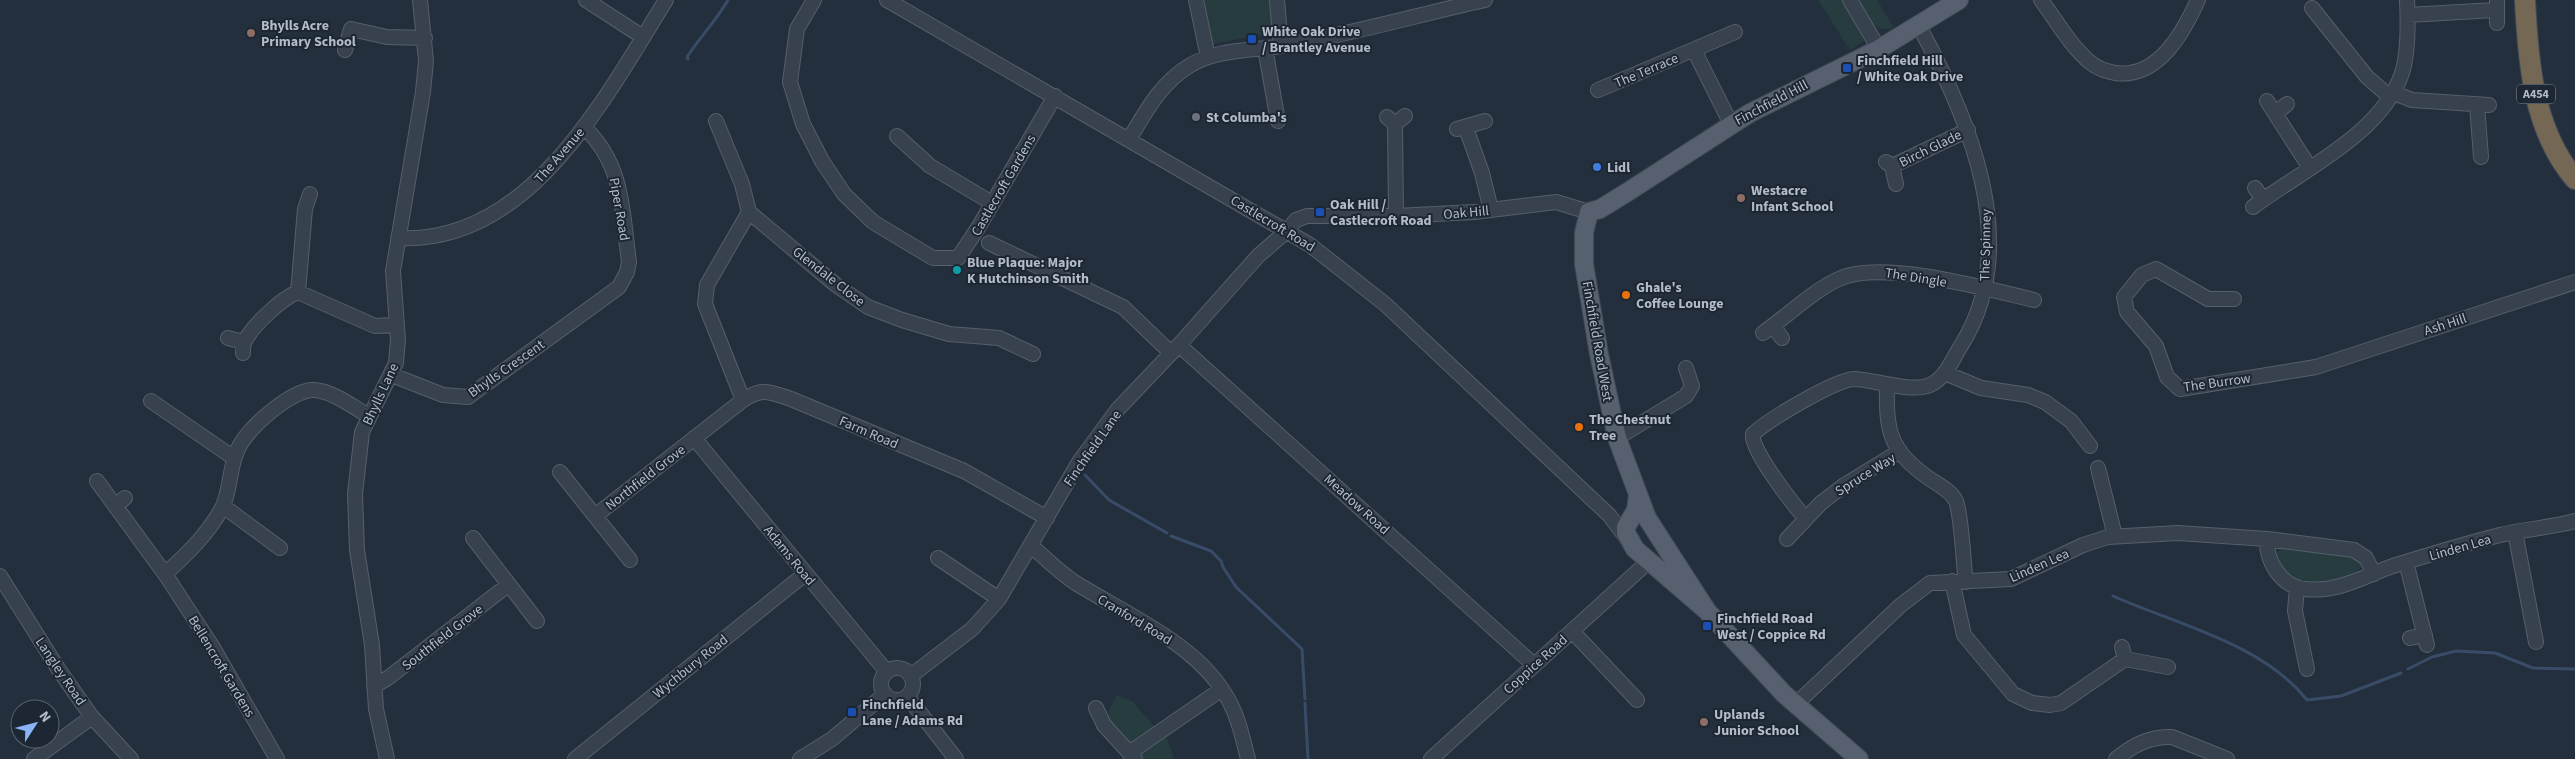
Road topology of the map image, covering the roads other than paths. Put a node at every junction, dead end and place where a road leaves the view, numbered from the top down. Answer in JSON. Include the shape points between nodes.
{"nodes":[{"id":1,"x":420,"y":0,"type":"edge"},
{"id":2,"x":586,"y":0,"type":"edge"},
{"id":3,"x":666,"y":0,"type":"edge"},
{"id":4,"x":814,"y":0,"type":"edge"},
{"id":5,"x":887,"y":0,"type":"edge"},
{"id":6,"x":1196,"y":0,"type":"edge"},
{"id":7,"x":1277,"y":0,"type":"edge"},
{"id":8,"x":1485,"y":0,"type":"edge"},
{"id":9,"x":1850,"y":0,"type":"edge"},
{"id":10,"x":1959,"y":0,"type":"edge"},
{"id":11,"x":2041,"y":0,"type":"edge"},
{"id":12,"x":2198,"y":0,"type":"edge"},
{"id":13,"x":2407,"y":0,"type":"edge"},
{"id":14,"x":2525,"y":0,"type":"edge"},
{"id":15,"x":2312,"y":8,"type":"dead end"},
{"id":16,"x":2496,"y":11,"type":"edge"},
{"id":17,"x":2408,"y":15,"type":"junction"},
{"id":18,"x":1919,"y":26,"type":"junction"},
{"id":19,"x":1735,"y":32,"type":"dead end"},
{"id":20,"x":643,"y":37,"type":"junction"},
{"id":21,"x":425,"y":38,"type":"junction"},
{"id":22,"x":1281,"y":46,"type":"junction"},
{"id":23,"x":1265,"y":48,"type":"junction"},
{"id":24,"x":1879,"y":49,"type":"junction"},
{"id":25,"x":345,"y":50,"type":"dead end"},
{"id":26,"x":1694,"y":50,"type":"junction"},
{"id":27,"x":1208,"y":57,"type":"junction"},
{"id":28,"x":1598,"y":90,"type":"dead end"},
{"id":29,"x":2392,"y":95,"type":"junction"},
{"id":30,"x":1055,"y":96,"type":"junction"},
{"id":31,"x":2267,"y":100,"type":"dead end"},
{"id":32,"x":2287,"y":104,"type":"dead end"},
{"id":33,"x":2276,"y":113,"type":"junction"},
{"id":34,"x":1396,"y":119,"type":"dead end"},
{"id":35,"x":1485,"y":120,"type":"dead end"},
{"id":36,"x":716,"y":121,"type":"dead end"},
{"id":37,"x":1278,"y":121,"type":"dead end"},
{"id":38,"x":1731,"y":124,"type":"junction"},
{"id":39,"x":584,"y":127,"type":"junction"},
{"id":40,"x":1968,"y":130,"type":"junction"},
{"id":41,"x":897,"y":136,"type":"dead end"},
{"id":42,"x":1130,"y":138,"type":"junction"},
{"id":43,"x":2481,"y":157,"type":"dead end"},
{"id":44,"x":2310,"y":168,"type":"junction"},
{"id":45,"x":2575,"y":179,"type":"edge"},
{"id":46,"x":1896,"y":184,"type":"dead end"},
{"id":47,"x":2257,"y":198,"type":"dead end"},
{"id":48,"x":311,"y":202,"type":"dead end"},
{"id":49,"x":992,"y":203,"type":"junction"},
{"id":50,"x":1491,"y":210,"type":"junction"},
{"id":51,"x":749,"y":212,"type":"junction"},
{"id":52,"x":1589,"y":212,"type":"junction"},
{"id":53,"x":1396,"y":216,"type":"junction"},
{"id":54,"x":1287,"y":231,"type":"junction"},
{"id":55,"x":398,"y":238,"type":"junction"},
{"id":56,"x":989,"y":243,"type":"dead end"},
{"id":57,"x":2575,"y":282,"type":"edge"},
{"id":58,"x":1984,"y":289,"type":"junction"},
{"id":59,"x":298,"y":292,"type":"junction"},
{"id":60,"x":610,"y":295,"type":"joint"},
{"id":61,"x":2234,"y":299,"type":"dead end"},
{"id":62,"x":2034,"y":300,"type":"dead end"},
{"id":63,"x":396,"y":325,"type":"junction"},
{"id":64,"x":228,"y":338,"type":"dead end"},
{"id":65,"x":1782,"y":338,"type":"dead end"},
{"id":66,"x":1175,"y":349,"type":"junction"},
{"id":67,"x":1033,"y":354,"type":"dead end"},
{"id":68,"x":2316,"y":367,"type":"joint"},
{"id":69,"x":1686,"y":368,"type":"dead end"},
{"id":70,"x":1945,"y":373,"type":"junction"},
{"id":71,"x":392,"y":375,"type":"junction"},
{"id":72,"x":1887,"y":384,"type":"junction"},
{"id":73,"x":743,"y":400,"type":"junction"},
{"id":74,"x":151,"y":401,"type":"dead end"},
{"id":75,"x":369,"y":416,"type":"junction"},
{"id":76,"x":694,"y":438,"type":"junction"},
{"id":77,"x":1617,"y":438,"type":"junction"},
{"id":78,"x":2090,"y":446,"type":"dead end"},
{"id":79,"x":1900,"y":452,"type":"junction"},
{"id":80,"x":234,"y":458,"type":"junction"},
{"id":81,"x":2098,"y":468,"type":"dead end"},
{"id":82,"x":560,"y":472,"type":"dead end"},
{"id":83,"x":98,"y":481,"type":"dead end"},
{"id":84,"x":223,"y":506,"type":"junction"},
{"id":85,"x":1800,"y":512,"type":"dead end"},
{"id":86,"x":1609,"y":515,"type":"junction"},
{"id":87,"x":595,"y":516,"type":"junction"},
{"id":88,"x":1047,"y":518,"type":"junction"},
{"id":89,"x":1637,"y":518,"type":"junction"},
{"id":90,"x":2575,"y":522,"type":"edge"},
{"id":91,"x":2515,"y":532,"type":"junction"},
{"id":92,"x":2115,"y":536,"type":"junction"},
{"id":93,"x":473,"y":538,"type":"dead end"},
{"id":94,"x":1787,"y":539,"type":"dead end"},
{"id":95,"x":2267,"y":539,"type":"junction"},
{"id":96,"x":1663,"y":543,"type":"junction"},
{"id":97,"x":1031,"y":546,"type":"junction"},
{"id":98,"x":272,"y":548,"type":"dead end"},
{"id":99,"x":1639,"y":557,"type":"junction"},
{"id":100,"x":938,"y":558,"type":"dead end"},
{"id":101,"x":630,"y":560,"type":"dead end"},
{"id":102,"x":2406,"y":562,"type":"junction"},
{"id":103,"x":165,"y":574,"type":"junction"},
{"id":104,"x":805,"y":574,"type":"junction"},
{"id":105,"x":2374,"y":574,"type":"junction"},
{"id":106,"x":0,"y":576,"type":"edge"},
{"id":107,"x":1959,"y":581,"type":"junction"},
{"id":108,"x":508,"y":585,"type":"junction"},
{"id":109,"x":2298,"y":587,"type":"junction"},
{"id":110,"x":999,"y":599,"type":"junction"},
{"id":111,"x":1707,"y":611,"type":"junction"},
{"id":112,"x":537,"y":621,"type":"dead end"},
{"id":113,"x":1572,"y":631,"type":"junction"},
{"id":114,"x":2410,"y":638,"type":"dead end"},
{"id":115,"x":2536,"y":642,"type":"dead end"},
{"id":116,"x":1534,"y":665,"type":"junction"},
{"id":117,"x":2168,"y":667,"type":"dead end"},
{"id":118,"x":2307,"y":668,"type":"dead end"},
{"id":119,"x":887,"y":672,"type":"junction"},
{"id":120,"x":912,"y":675,"type":"junction"},
{"id":121,"x":374,"y":686,"type":"junction"},
{"id":122,"x":1222,"y":689,"type":"junction"},
{"id":123,"x":885,"y":694,"type":"junction"},
{"id":124,"x":907,"y":696,"type":"junction"},
{"id":125,"x":1637,"y":700,"type":"dead end"},
{"id":126,"x":1796,"y":704,"type":"junction"},
{"id":127,"x":1096,"y":708,"type":"dead end"},
{"id":128,"x":92,"y":716,"type":"junction"},
{"id":129,"x":832,"y":740,"type":"junction"},
{"id":130,"x":1132,"y":756,"type":"edge"},
{"id":131,"x":34,"y":759,"type":"edge"},
{"id":132,"x":131,"y":759,"type":"edge"},
{"id":133,"x":277,"y":759,"type":"edge"},
{"id":134,"x":387,"y":759,"type":"edge"},
{"id":135,"x":575,"y":759,"type":"edge"},
{"id":136,"x":800,"y":759,"type":"edge"},
{"id":137,"x":817,"y":759,"type":"edge"},
{"id":138,"x":956,"y":759,"type":"edge"},
{"id":139,"x":1248,"y":759,"type":"edge"},
{"id":140,"x":1431,"y":759,"type":"edge"},
{"id":141,"x":1859,"y":759,"type":"edge"},
{"id":142,"x":2116,"y":759,"type":"edge"},
{"id":143,"x":2227,"y":759,"type":"edge"}],
"edges":[{"from":1,"to":21,"type":"street","name":"Bhylls Lane"},
{"from":2,"to":20,"type":"street"},
{"from":3,"to":20,"type":"street","name":"The Avenue"},
{"from":4,"to":49,"type":"street","name":"Castlecroft Gardens","via":[[796,28],[790,82],[803,124],[844,194],[873,222],[933,258],[948,259],[958,258]]},
{"from":5,"to":30,"type":"street","name":"Castlecroft Road"},
{"from":6,"to":27,"type":"street"},
{"from":7,"to":22,"type":"street"},
{"from":8,"to":22,"type":"street"},
{"from":9,"to":24,"type":"street"},
{"from":10,"to":18,"type":"main road","name":"Finchfield Hill"},
{"from":11,"to":12,"type":"street","via":[[2086,59],[2104,70],[2122,74],[2140,71],[2164,56]]},
{"from":13,"to":17,"type":"street"},
{"from":14,"to":45,"type":"highway","number":"A454","via":[[2528,53],[2538,104],[2553,144]]},
{"from":15,"to":29,"type":"street","via":[[2342,35],[2367,77]]},
{"from":16,"to":17,"type":"street"},
{"from":17,"to":29,"type":"street","via":[[2402,71]]},
{"from":18,"to":24,"type":"main road","name":"Finchfield Hill"},
{"from":18,"to":40,"type":"street","name":"The Spinney"},
{"from":19,"to":26,"type":"street","name":"The Terrace"},
{"from":20,"to":39,"type":"street","name":"The Avenue"},
{"from":21,"to":25,"type":"street","via":[[387,37],[351,30]]},
{"from":21,"to":55,"type":"street","name":"Bhylls Lane","via":[[423,92]]},
{"from":22,"to":23,"type":"street"},
{"from":23,"to":27,"type":"street"},
{"from":23,"to":37,"type":"street"},
{"from":24,"to":38,"type":"main road","name":"Finchfield Hill"},
{"from":26,"to":28,"type":"street","name":"The Terrace"},
{"from":26,"to":38,"type":"street","name":"The Terrace"},
{"from":27,"to":42,"type":"street","via":[[1187,66],[1170,80]]},
{"from":29,"to":43,"type":"street","via":[[2412,100],[2483,105]]},
{"from":29,"to":44,"type":"street","via":[[2373,119]]},
{"from":30,"to":42,"type":"street","name":"Castlecroft Road"},
{"from":30,"to":49,"type":"street","name":"Castlecroft Gardens"},
{"from":31,"to":33,"type":"street"},
{"from":32,"to":33,"type":"street"},
{"from":33,"to":44,"type":"street"},
{"from":34,"to":53,"type":"street"},
{"from":35,"to":50,"type":"street","via":[[1461,129],[1482,173]]},
{"from":36,"to":51,"type":"street","via":[[742,184]]},
{"from":38,"to":52,"type":"main road","name":"Finchfield Hill","via":[[1626,193]]},
{"from":39,"to":55,"type":"street","name":"The Avenue","via":[[543,176],[498,211],[438,236]]},
{"from":39,"to":60,"type":"street","name":"Piper Road","via":[[602,147],[619,185],[629,262],[620,287]]},
{"from":40,"to":46,"type":"street","name":"Birch Glade","via":[[1889,164]]},
{"from":40,"to":58,"type":"street","name":"The Spinney","via":[[1984,193],[1987,245]]},
{"from":41,"to":49,"type":"street","via":[[930,166]]},
{"from":42,"to":54,"type":"street","name":"Castlecroft Road"},
{"from":44,"to":47,"type":"street"},
{"from":48,"to":59,"type":"street"},
{"from":50,"to":52,"type":"street","name":"Oak Hill","via":[[1556,202]]},
{"from":50,"to":53,"type":"street","name":"Oak Hill"},
{"from":51,"to":67,"type":"street","name":"Glendale Close","via":[[836,285],[868,307],[932,330],[999,338]]},
{"from":51,"to":73,"type":"street","via":[[707,285],[705,304]]},
{"from":52,"to":77,"type":"main road","name":"Finchfield Road West","via":[[1584,232],[1584,264]]},
{"from":53,"to":54,"type":"street","name":"Oak Hill","via":[[1307,216],[1296,220]]},
{"from":54,"to":66,"type":"street","name":"Finchfield Lane","via":[[1258,256]]},
{"from":54,"to":86,"type":"street","name":"Castlecroft Road","via":[[1333,261],[1385,304]]},
{"from":55,"to":63,"type":"street","name":"Bhylls Lane","via":[[392,272]]},
{"from":56,"to":66,"type":"street","name":"Meadow Road","via":[[1123,307]]},
{"from":57,"to":68,"type":"street","name":"Ash Hill"},
{"from":58,"to":62,"type":"street","name":"The Dingle"},
{"from":58,"to":65,"type":"street","name":"The Dingle","via":[[1893,272],[1859,272],[1830,284],[1768,330]]},
{"from":58,"to":70,"type":"street","name":"The Spinney","via":[[1970,331]]},
{"from":59,"to":63,"type":"street","via":[[375,326]]},
{"from":59,"to":64,"type":"street","via":[[280,302],[243,347]]},
{"from":60,"to":71,"type":"street","name":"Bhylls Crescent","via":[[468,398],[443,395]]},
{"from":61,"to":68,"type":"street","name":"The Burrow","via":[[2208,299],[2156,269],[2142,275],[2124,298],[2126,312],[2156,346],[2167,377],[2180,389]]},
{"from":63,"to":71,"type":"street","name":"Bhylls Lane","via":[[398,350]]},
{"from":66,"to":88,"type":"street","name":"Finchfield Lane","via":[[1100,433]]},
{"from":66,"to":116,"type":"street","name":"Meadow Road"},
{"from":69,"to":77,"type":"street","via":[[1692,386],[1686,396]]},
{"from":70,"to":72,"type":"street","name":"The Spinney","via":[[1925,387]]},
{"from":70,"to":78,"type":"street","via":[[1981,388],[2028,395],[2045,402],[2071,421]]},
{"from":71,"to":75,"type":"street","name":"Bhylls Lane"},
{"from":72,"to":79,"type":"street","via":[[1888,424]]},
{"from":72,"to":85,"type":"street","name":"The Spinney","via":[[1856,379],[1837,383],[1753,434],[1752,441]]},
{"from":73,"to":76,"type":"street","name":"Farm Road"},
{"from":73,"to":88,"type":"street","name":"Farm Road","via":[[754,392],[763,391],[791,399],[964,471]]},
{"from":74,"to":80,"type":"street"},
{"from":75,"to":80,"type":"street","via":[[325,392],[302,391],[272,411],[248,434]]},
{"from":75,"to":121,"type":"street","name":"Bhylls Lane","via":[[360,444],[355,522],[372,645]]},
{"from":76,"to":87,"type":"street","name":"Northfield Grove"},
{"from":76,"to":104,"type":"street","name":"Adams Road"},
{"from":77,"to":89,"type":"main road","name":"Finchfield Road West","via":[[1638,496]]},
{"from":79,"to":94,"type":"street","name":"Spruce Way","via":[[1843,486],[1821,503]]},
{"from":79,"to":107,"type":"street","via":[[1909,464],[1946,489],[1956,502]]},
{"from":80,"to":84,"type":"street"},
{"from":81,"to":92,"type":"street"},
{"from":82,"to":87,"type":"street","name":"Northfield Grove"},
{"from":83,"to":103,"type":"street","name":"Bellencroft Gardens","via":[[120,502]]},
{"from":84,"to":98,"type":"street"},
{"from":84,"to":103,"type":"street","via":[[196,545]]},
{"from":86,"to":89,"type":"street"},
{"from":86,"to":99,"type":"street"},
{"from":87,"to":101,"type":"street","name":"Northfield Grove"},
{"from":88,"to":97,"type":"street","name":"Finchfield Lane"},
{"from":89,"to":96,"type":"main road"},
{"from":89,"to":99,"type":"main road","via":[[1626,533]]},
{"from":90,"to":91,"type":"street","name":"Linden Lea"},
{"from":91,"to":102,"type":"street","name":"Linden Lea"},
{"from":91,"to":115,"type":"street"},
{"from":92,"to":95,"type":"street","name":"Linden Lea","via":[[2178,533]]},
{"from":92,"to":107,"type":"street","name":"Linden Lea","via":[[2083,545],[2011,579]]},
{"from":93,"to":108,"type":"street"},
{"from":95,"to":105,"type":"street","name":"Linden Lea","via":[[2354,550],[2366,558]]},
{"from":95,"to":109,"type":"street","via":[[2268,553],[2276,570]]},
{"from":96,"to":99,"type":"main road","via":[[1664,552],[1660,558]]},
{"from":96,"to":111,"type":"main road"},
{"from":97,"to":110,"type":"street","name":"Finchfield Lane"},
{"from":97,"to":122,"type":"street","name":"Cranford Road","via":[[1077,584],[1168,637],[1204,668]]},
{"from":99,"to":111,"type":"main road"},
{"from":99,"to":113,"type":"street","name":"Coppice Road"},
{"from":100,"to":110,"type":"street"},
{"from":102,"to":105,"type":"street","name":"Linden Lea"},
{"from":102,"to":114,"type":"street","via":[[2426,640]]},
{"from":103,"to":133,"type":"street","name":"Bellencroft Gardens","via":[[212,646]]},
{"from":104,"to":119,"type":"street","name":"Adams Road"},
{"from":104,"to":135,"type":"street","name":"Wychbury Road"},
{"from":105,"to":109,"type":"street","name":"Linden Lea","via":[[2346,586]]},
{"from":106,"to":128,"type":"street","name":"Langley Road"},
{"from":107,"to":117,"type":"street","via":[[1964,635],[2013,694],[2032,703],[2061,703],[2123,653]]},
{"from":107,"to":126,"type":"street","name":"Linden Lea","via":[[1936,581],[1916,592]]},
{"from":108,"to":112,"type":"street"},
{"from":108,"to":121,"type":"street","name":"Southfield Grove"},
{"from":109,"to":118,"type":"street","via":[[2295,611]]},
{"from":110,"to":120,"type":"street","name":"Finchfield Lane","via":[[972,628]]},
{"from":111,"to":126,"type":"main road"},
{"from":113,"to":116,"type":"street","name":"Coppice Road"},
{"from":113,"to":125,"type":"street"},
{"from":116,"to":140,"type":"street","name":"Coppice Road"},
{"from":119,"to":120,"type":"street","via":[[900,668]]},
{"from":119,"to":123,"type":"street","via":[[882,679]]},
{"from":120,"to":124,"type":"street","via":[[913,686]]},
{"from":121,"to":134,"type":"street","name":"Bhylls Lane"},
{"from":122,"to":130,"type":"street"},
{"from":122,"to":139,"type":"street","name":"Cranford Road","via":[[1239,724]]},
{"from":123,"to":124,"type":"street","via":[[896,700]]},
{"from":123,"to":129,"type":"street"},
{"from":124,"to":138,"type":"street"},
{"from":126,"to":141,"type":"main road"},
{"from":127,"to":130,"type":"street","via":[[1104,725]]},
{"from":128,"to":131,"type":"street"},
{"from":128,"to":132,"type":"street","name":"Langley Road"},
{"from":129,"to":136,"type":"street"},
{"from":129,"to":137,"type":"street"},
{"from":142,"to":143,"type":"street","via":[[2137,744],[2172,737]]}]}
